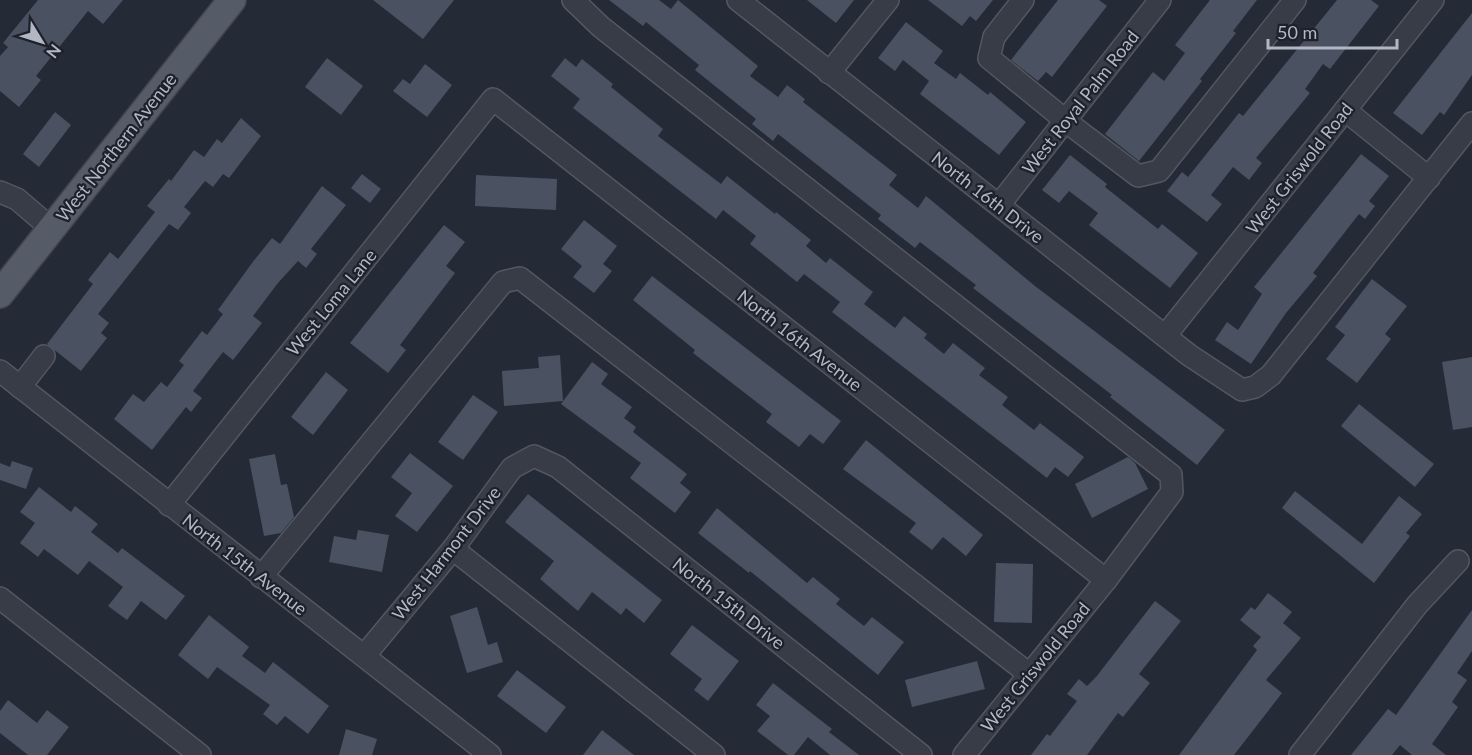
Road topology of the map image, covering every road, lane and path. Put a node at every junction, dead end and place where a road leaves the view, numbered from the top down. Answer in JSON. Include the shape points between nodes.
{"nodes":[{"id":1,"x":232,"y":0,"type":"edge"},
{"id":2,"x":573,"y":0,"type":"edge"},
{"id":3,"x":738,"y":0,"type":"edge"},
{"id":4,"x":888,"y":0,"type":"edge"},
{"id":5,"x":1023,"y":0,"type":"edge"},
{"id":6,"x":1160,"y":0,"type":"edge"},
{"id":7,"x":1295,"y":0,"type":"edge"},
{"id":8,"x":1432,"y":0,"type":"edge"},
{"id":9,"x":829,"y":72,"type":"junction"},
{"id":10,"x":493,"y":99,"type":"joint"},
{"id":11,"x":1345,"y":110,"type":"junction"},
{"id":12,"x":1065,"y":120,"type":"junction"},
{"id":13,"x":1472,"y":123,"type":"edge"},
{"id":14,"x":1429,"y":178,"type":"junction"},
{"id":15,"x":0,"y":192,"type":"edge"},
{"id":16,"x":999,"y":205,"type":"junction"},
{"id":17,"x":52,"y":229,"type":"junction"},
{"id":18,"x":0,"y":294,"type":"edge"},
{"id":19,"x":1165,"y":336,"type":"junction"},
{"id":20,"x":44,"y":356,"type":"dead end"},
{"id":21,"x":0,"y":371,"type":"edge"},
{"id":22,"x":20,"y":387,"type":"junction"},
{"id":23,"x":534,"y":456,"type":"joint"},
{"id":24,"x":169,"y":505,"type":"junction"},
{"id":25,"x":453,"y":549,"type":"junction"},
{"id":26,"x":1458,"y":561,"type":"dead end"},
{"id":27,"x":261,"y":577,"type":"junction"},
{"id":28,"x":1106,"y":580,"type":"junction"},
{"id":29,"x":0,"y":598,"type":"edge"},
{"id":30,"x":364,"y":656,"type":"junction"},
{"id":31,"x":1029,"y":674,"type":"junction"},
{"id":32,"x":480,"y":752,"type":"edge"},
{"id":33,"x":200,"y":755,"type":"edge"},
{"id":34,"x":714,"y":755,"type":"edge"},
{"id":35,"x":921,"y":755,"type":"edge"},
{"id":36,"x":964,"y":755,"type":"edge"},
{"id":37,"x":1300,"y":755,"type":"edge"}],
"edges":[{"from":1,"to":17,"type":"main road","name":"West Northern Avenue"},
{"from":2,"to":28,"type":"street","name":"West Griswold Road","via":[[601,27],[1171,475],[1172,492]]},
{"from":3,"to":9,"type":"street","name":"North 16th Drive"},
{"from":4,"to":9,"type":"street"},
{"from":5,"to":12,"type":"street","via":[[994,37],[989,58]]},
{"from":6,"to":12,"type":"street","name":"West Royal Palm Road"},
{"from":7,"to":12,"type":"street","via":[[1159,171],[1138,176]]},
{"from":8,"to":11,"type":"street","name":"West Griswold Road"},
{"from":9,"to":16,"type":"street","name":"North 16th Drive"},
{"from":10,"to":24,"type":"street","name":"West Loma Lane"},
{"from":10,"to":28,"type":"street","name":"North 16th Avenue"},
{"from":11,"to":14,"type":"street"},
{"from":11,"to":19,"type":"street","name":"West Griswold Road"},
{"from":12,"to":16,"type":"street","name":"West Royal Palm Road"},
{"from":13,"to":14,"type":"street"},
{"from":14,"to":19,"type":"street","name":"North 16th Drive","via":[[1271,375],[1255,387],[1242,390]]},
{"from":15,"to":17,"type":"street","via":[[17,199]]},
{"from":16,"to":19,"type":"street","name":"North 16th Drive"},
{"from":17,"to":18,"type":"main road","name":"West Northern Avenue"},
{"from":20,"to":22,"type":"street"},
{"from":21,"to":22,"type":"street","name":"North 15th Avenue"},
{"from":22,"to":24,"type":"street","name":"North 15th Avenue"},
{"from":23,"to":25,"type":"street","name":"West Harmont Drive","via":[[512,468]]},
{"from":23,"to":35,"type":"street","name":"North 15th Drive","via":[[558,467]]},
{"from":24,"to":27,"type":"street","name":"North 15th Avenue"},
{"from":25,"to":30,"type":"street","name":"West Harmont Drive"},
{"from":25,"to":34,"type":"street"},
{"from":26,"to":37,"type":"street","via":[[1417,605]]},
{"from":27,"to":30,"type":"street","name":"North 15th Avenue"},
{"from":27,"to":31,"type":"street","via":[[503,282],[520,278]]},
{"from":28,"to":31,"type":"street","name":"West Griswold Road"},
{"from":29,"to":33,"type":"street"},
{"from":30,"to":32,"type":"street","name":"North 15th Avenue"},
{"from":31,"to":36,"type":"street","name":"West Griswold Road"}]}
